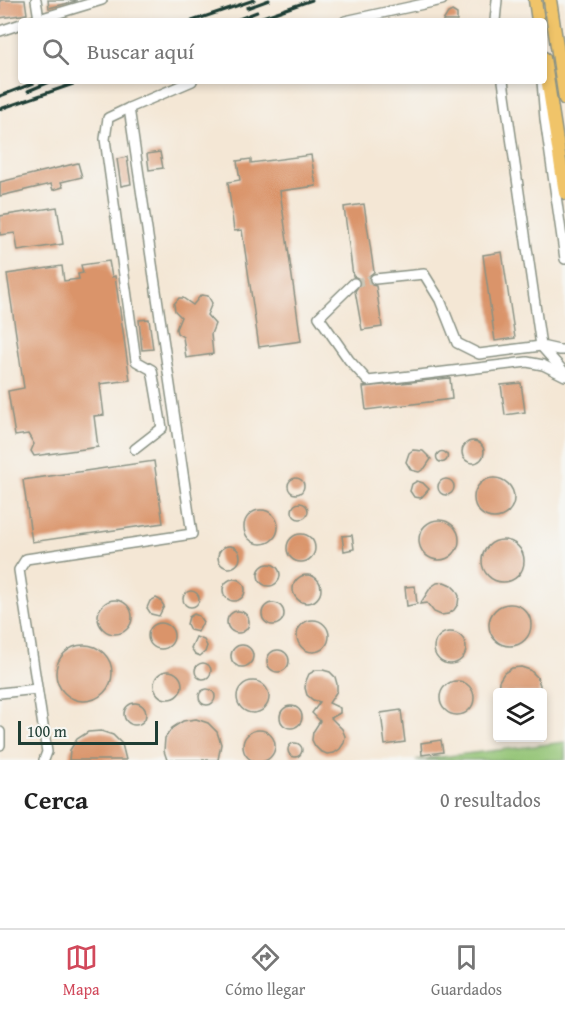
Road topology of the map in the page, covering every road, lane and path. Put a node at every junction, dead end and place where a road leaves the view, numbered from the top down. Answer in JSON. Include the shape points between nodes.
{"nodes":[{"id":1,"x":36,"y":0,"type":"edge"},
{"id":2,"x":102,"y":0,"type":"edge"},
{"id":3,"x":442,"y":0,"type":"edge"},
{"id":4,"x":496,"y":0,"type":"edge"},
{"id":5,"x":535,"y":0,"type":"edge"},
{"id":6,"x":550,"y":0,"type":"edge"},
{"id":7,"x":35,"y":18,"type":"edge"},
{"id":8,"x":42,"y":18,"type":"edge"},
{"id":9,"x":359,"y":18,"type":"edge"},
{"id":10,"x":495,"y":18,"type":"edge"},
{"id":11,"x":538,"y":18,"type":"edge"},
{"id":12,"x":18,"y":25,"type":"edge"},
{"id":13,"x":0,"y":30,"type":"edge"},
{"id":14,"x":547,"y":77,"type":"edge"},
{"id":15,"x":185,"y":84,"type":"edge"},
{"id":16,"x":503,"y":84,"type":"edge"},
{"id":17,"x":542,"y":84,"type":"edge"},
{"id":18,"x":565,"y":99,"type":"edge"},
{"id":19,"x":129,"y":108,"type":"junction"},
{"id":20,"x":565,"y":193,"type":"edge"},
{"id":21,"x":565,"y":259,"type":"edge"},
{"id":22,"x":375,"y":279,"type":"tunnel mouth"},
{"id":23,"x":354,"y":283,"type":"tunnel mouth"},
{"id":24,"x":541,"y":346,"type":"junction"},
{"id":25,"x":565,"y":350,"type":"edge"},
{"id":26,"x":565,"y":375,"type":"edge"},
{"id":27,"x":135,"y":449,"type":"dead end"},
{"id":28,"x":37,"y":689,"type":"junction"},
{"id":29,"x":0,"y":693,"type":"edge"},
{"id":30,"x":0,"y":732,"type":"edge"},
{"id":31,"x":0,"y":745,"type":"edge"},
{"id":32,"x":45,"y":756,"type":"edge"}],
"edges":[{"from":1,"to":7,"type":"street"},
{"from":2,"to":8,"type":"street"},
{"from":3,"to":9,"type":"street"},
{"from":4,"to":10,"type":"street"},
{"from":5,"to":11,"type":"main road"},
{"from":6,"to":18,"type":"main road"},
{"from":12,"to":13,"type":"street"},
{"from":14,"to":20,"type":"main road"},
{"from":15,"to":19,"type":"street"},
{"from":16,"to":24,"type":"street"},
{"from":17,"to":21,"type":"street"},
{"from":19,"to":27,"type":"street","via":[[108,118],[105,139],[136,361],[152,370],[162,428]]},
{"from":19,"to":28,"type":"street","via":[[192,534],[26,560],[19,570]]},
{"from":22,"to":24,"type":"street","via":[[424,274],[440,300],[457,343],[479,354]]},
{"from":23,"to":26,"type":"street","via":[[319,317],[368,381],[527,362]]},
{"from":24,"to":25,"type":"street"},
{"from":24,"to":26,"type":"street"},
{"from":28,"to":29,"type":"street"},
{"from":28,"to":32,"type":"street"},
{"from":30,"to":31,"type":"street"}]}
